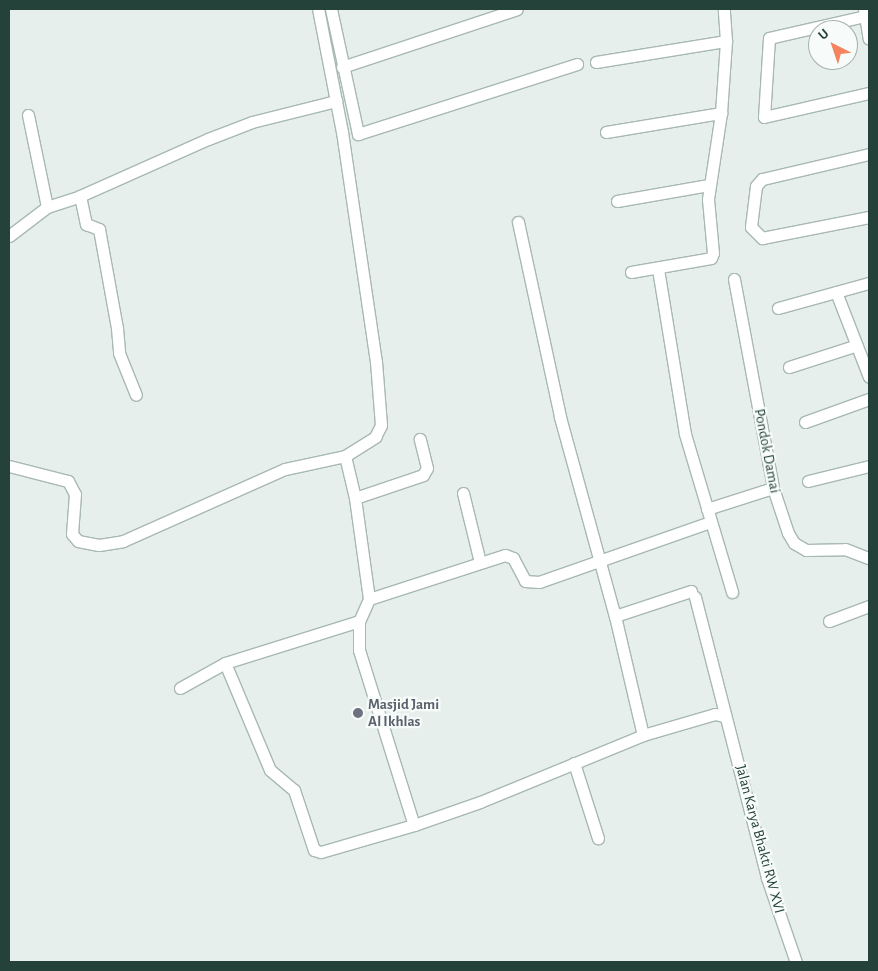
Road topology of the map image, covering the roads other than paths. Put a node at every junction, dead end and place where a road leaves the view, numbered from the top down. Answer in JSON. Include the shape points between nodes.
{"nodes":[{"id":1,"x":318,"y":9,"type":"edge"},
{"id":2,"x":331,"y":9,"type":"edge"},
{"id":3,"x":517,"y":9,"type":"edge"},
{"id":4,"x":724,"y":9,"type":"edge"},
{"id":5,"x":864,"y":12,"type":"edge"},
{"id":6,"x":334,"y":23,"type":"junction"},
{"id":7,"x":321,"y":26,"type":"junction"},
{"id":8,"x":869,"y":39,"type":"edge"},
{"id":9,"x":726,"y":41,"type":"junction"},
{"id":10,"x":596,"y":62,"type":"dead end"},
{"id":11,"x":577,"y":64,"type":"dead end"},
{"id":12,"x":342,"y":67,"type":"junction"},
{"id":13,"x":869,"y":93,"type":"edge"},
{"id":14,"x":336,"y":101,"type":"junction"},
{"id":15,"x":721,"y":113,"type":"junction"},
{"id":16,"x":28,"y":115,"type":"dead end"},
{"id":17,"x":606,"y":132,"type":"dead end"},
{"id":18,"x":869,"y":154,"type":"edge"},
{"id":19,"x":709,"y":185,"type":"junction"},
{"id":20,"x":80,"y":196,"type":"junction"},
{"id":21,"x":617,"y":201,"type":"dead end"},
{"id":22,"x":47,"y":207,"type":"junction"},
{"id":23,"x":869,"y":217,"type":"edge"},
{"id":24,"x":518,"y":222,"type":"dead end"},
{"id":25,"x":9,"y":236,"type":"edge"},
{"id":26,"x":658,"y":269,"type":"junction"},
{"id":27,"x":631,"y":272,"type":"dead end"},
{"id":28,"x":734,"y":279,"type":"dead end"},
{"id":29,"x":869,"y":283,"type":"edge"},
{"id":30,"x":836,"y":292,"type":"junction"},
{"id":31,"x":778,"y":308,"type":"dead end"},
{"id":32,"x":857,"y":346,"type":"junction"},
{"id":33,"x":789,"y":368,"type":"dead end"},
{"id":34,"x":869,"y":378,"type":"edge"},
{"id":35,"x":136,"y":395,"type":"dead end"},
{"id":36,"x":869,"y":399,"type":"edge"},
{"id":37,"x":805,"y":422,"type":"dead end"},
{"id":38,"x":420,"y":439,"type":"dead end"},
{"id":39,"x":345,"y":456,"type":"junction"},
{"id":40,"x":869,"y":466,"type":"edge"},
{"id":41,"x":14,"y":469,"type":"edge"},
{"id":42,"x":808,"y":481,"type":"dead end"},
{"id":43,"x":773,"y":488,"type":"junction"},
{"id":44,"x":463,"y":493,"type":"dead end"},
{"id":45,"x":355,"y":498,"type":"junction"},
{"id":46,"x":707,"y":509,"type":"junction"},
{"id":47,"x":710,"y":522,"type":"junction"},
{"id":48,"x":600,"y":558,"type":"junction"},
{"id":49,"x":869,"y":558,"type":"edge"},
{"id":50,"x":480,"y":562,"type":"junction"},
{"id":51,"x":732,"y":592,"type":"dead end"},
{"id":52,"x":369,"y":599,"type":"junction"},
{"id":53,"x":869,"y":606,"type":"edge"},
{"id":54,"x":615,"y":616,"type":"junction"},
{"id":55,"x":359,"y":621,"type":"junction"},
{"id":56,"x":829,"y":622,"type":"dead end"},
{"id":57,"x":225,"y":663,"type":"junction"},
{"id":58,"x":180,"y":688,"type":"dead end"},
{"id":59,"x":724,"y":716,"type":"junction"},
{"id":60,"x":643,"y":736,"type":"junction"},
{"id":61,"x":574,"y":764,"type":"junction"},
{"id":62,"x":414,"y":825,"type":"junction"},
{"id":63,"x":598,"y":838,"type":"dead end"},
{"id":64,"x":796,"y":962,"type":"edge"}],
"edges":[{"from":1,"to":7,"type":"street"},
{"from":2,"to":6,"type":"street"},
{"from":3,"to":12,"type":"street"},
{"from":4,"to":9,"type":"street"},
{"from":5,"to":8,"type":"street"},
{"from":5,"to":13,"type":"street","via":[[769,38],[764,116]]},
{"from":6,"to":7,"type":"street"},
{"from":6,"to":12,"type":"street"},
{"from":7,"to":14,"type":"street"},
{"from":9,"to":10,"type":"street"},
{"from":9,"to":15,"type":"street"},
{"from":11,"to":12,"type":"street","via":[[364,134],[355,130]]},
{"from":14,"to":20,"type":"street","via":[[252,122]]},
{"from":14,"to":39,"type":"street","via":[[376,362],[381,425],[367,444]]},
{"from":15,"to":17,"type":"street"},
{"from":15,"to":19,"type":"street"},
{"from":16,"to":22,"type":"street"},
{"from":18,"to":23,"type":"street","via":[[758,182],[751,227],[762,238]]},
{"from":19,"to":21,"type":"street"},
{"from":19,"to":26,"type":"street","via":[[713,253],[710,258]]},
{"from":20,"to":22,"type":"street"},
{"from":20,"to":35,"type":"street","via":[[85,222],[99,228],[118,328],[119,353]]},
{"from":22,"to":25,"type":"street"},
{"from":24,"to":48,"type":"street","via":[[560,417]]},
{"from":26,"to":27,"type":"street"},
{"from":26,"to":46,"type":"street","via":[[685,434]]},
{"from":28,"to":43,"type":"street","name":"Pondok Damai"},
{"from":29,"to":30,"type":"street"},
{"from":30,"to":31,"type":"street"},
{"from":30,"to":32,"type":"street"},
{"from":32,"to":33,"type":"street"},
{"from":32,"to":34,"type":"street"},
{"from":36,"to":37,"type":"street"},
{"from":38,"to":45,"type":"street","via":[[427,468],[423,475]]},
{"from":39,"to":41,"type":"street","via":[[285,469],[123,541],[99,545],[78,540],[72,534],[73,486],[68,480]]},
{"from":39,"to":45,"type":"street"},
{"from":40,"to":42,"type":"street"},
{"from":43,"to":46,"type":"street"},
{"from":43,"to":49,"type":"street","name":"Pondok Damai","via":[[794,543],[806,550],[845,549]]},
{"from":44,"to":50,"type":"street"},
{"from":45,"to":52,"type":"street"},
{"from":46,"to":47,"type":"street"},
{"from":47,"to":48,"type":"street"},
{"from":47,"to":51,"type":"street"},
{"from":48,"to":50,"type":"street","via":[[534,583],[522,578],[509,555]]},
{"from":48,"to":54,"type":"street"},
{"from":50,"to":52,"type":"street"},
{"from":52,"to":55,"type":"street"},
{"from":53,"to":56,"type":"street"},
{"from":54,"to":59,"type":"street","name":"Jalan Karya Bhakti RW XVI","via":[[693,594],[718,674]]},
{"from":54,"to":60,"type":"street"},
{"from":55,"to":57,"type":"street"},
{"from":55,"to":62,"type":"street","via":[[359,650]]},
{"from":57,"to":58,"type":"street"},
{"from":57,"to":62,"type":"street","via":[[270,770],[294,790],[314,850],[320,852]]},
{"from":59,"to":60,"type":"street","via":[[715,714]]},
{"from":59,"to":64,"type":"street","name":"Jalan Karya Bhakti RW XVI","via":[[741,770],[767,878]]},
{"from":60,"to":61,"type":"street"},
{"from":61,"to":62,"type":"street"},
{"from":61,"to":63,"type":"street"}]}
